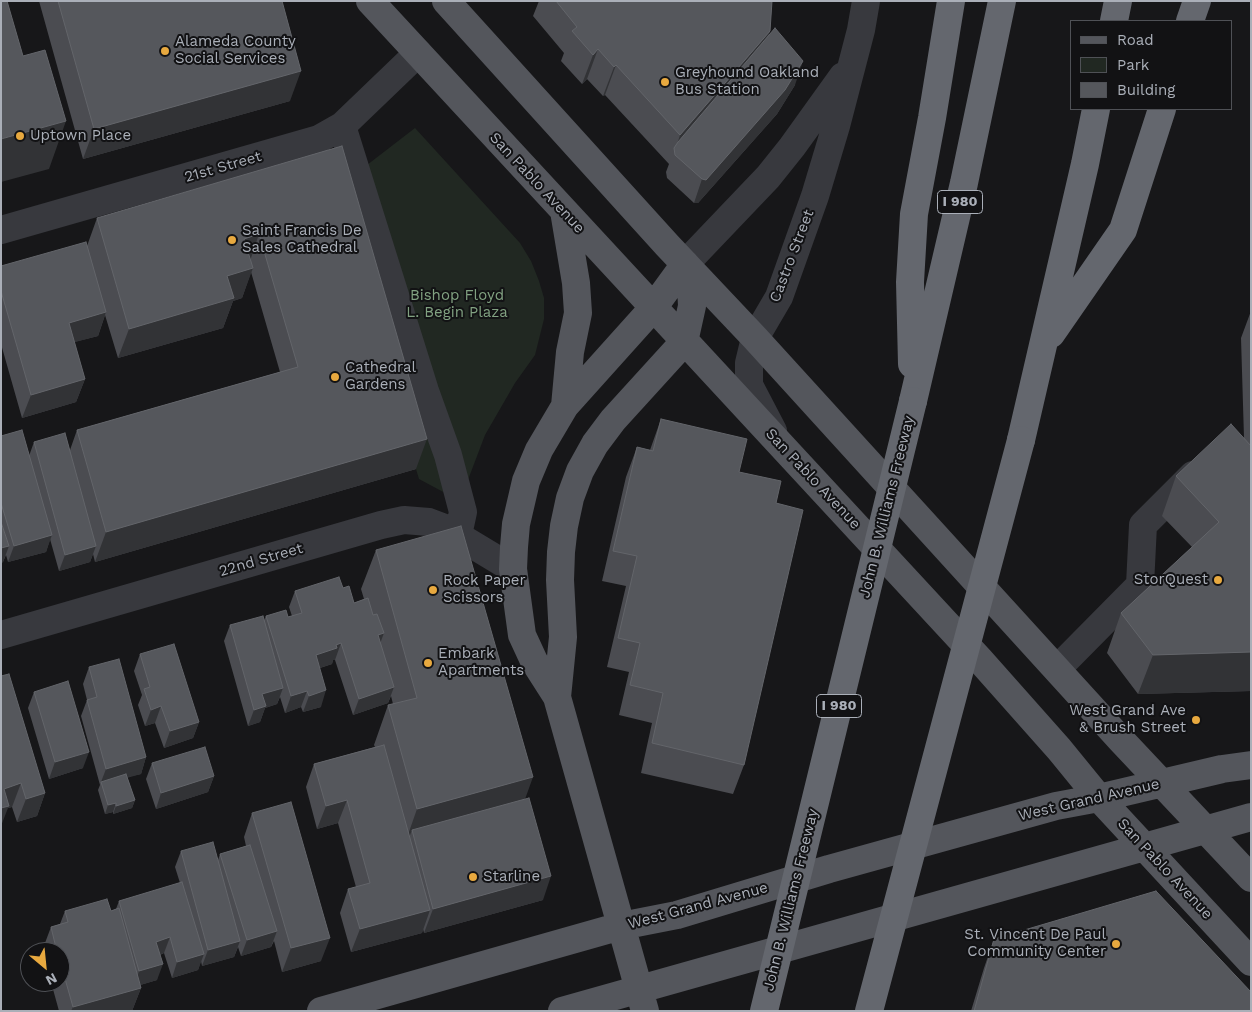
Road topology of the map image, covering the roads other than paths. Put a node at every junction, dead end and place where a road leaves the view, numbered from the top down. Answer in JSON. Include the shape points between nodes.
{"nodes":[{"id":1,"x":370,"y":1,"type":"edge"},
{"id":2,"x":446,"y":1,"type":"edge"},
{"id":3,"x":866,"y":1,"type":"edge"},
{"id":4,"x":951,"y":1,"type":"edge"},
{"id":5,"x":1002,"y":1,"type":"edge"},
{"id":6,"x":1118,"y":1,"type":"edge"},
{"id":7,"x":1197,"y":1,"type":"edge"},
{"id":8,"x":1114,"y":20,"type":"edge"},
{"id":9,"x":1190,"y":20,"type":"edge"},
{"id":10,"x":418,"y":53,"type":"junction"},
{"id":11,"x":851,"y":65,"type":"junction"},
{"id":12,"x":1096,"y":110,"type":"edge"},
{"id":13,"x":1162,"y":110,"type":"edge"},
{"id":14,"x":342,"y":126,"type":"junction"},
{"id":15,"x":564,"y":211,"type":"junction"},
{"id":16,"x":1,"y":230,"type":"edge"},
{"id":17,"x":685,"y":264,"type":"junction"},
{"id":18,"x":653,"y":308,"type":"junction"},
{"id":19,"x":755,"y":338,"type":"junction"},
{"id":20,"x":684,"y":342,"type":"junction"},
{"id":21,"x":1043,"y":345,"type":"junction"},
{"id":22,"x":913,"y":401,"type":"junction"},
{"id":23,"x":565,"y":406,"type":"junction"},
{"id":24,"x":778,"y":440,"type":"junction"},
{"id":25,"x":1211,"y":456,"type":"edge"},
{"id":26,"x":458,"y":535,"type":"junction"},
{"id":27,"x":513,"y":569,"type":"junction"},
{"id":28,"x":1,"y":635,"type":"edge"},
{"id":29,"x":1057,"y":668,"type":"junction"},
{"id":30,"x":557,"y":697,"type":"junction"},
{"id":31,"x":1251,"y":765,"type":"edge"},
{"id":32,"x":1162,"y":784,"type":"junction"},
{"id":33,"x":1099,"y":798,"type":"junction"},
{"id":34,"x":1251,"y":817,"type":"edge"},
{"id":35,"x":1205,"y":829,"type":"junction"},
{"id":36,"x":1145,"y":848,"type":"junction"},
{"id":37,"x":1251,"y":878,"type":"edge"},
{"id":38,"x":621,"y":926,"type":"junction"},
{"id":39,"x":1251,"y":962,"type":"edge"},
{"id":40,"x":642,"y":1000,"type":"edge"},
{"id":41,"x":321,"y":1011,"type":"edge"},
{"id":42,"x":562,"y":1011,"type":"edge"},
{"id":43,"x":764,"y":1011,"type":"edge"},
{"id":44,"x":869,"y":1011,"type":"edge"}],
"edges":[{"from":1,"to":10,"type":"main road","name":"San Pablo Avenue"},
{"from":2,"to":17,"type":"main road"},
{"from":3,"to":11,"type":"street","name":"Castro Street"},
{"from":4,"to":22,"type":"highway","via":[[914,214],[910,282]]},
{"from":5,"to":22,"type":"highway","name":"John B. Williams Freeway","number":"I 980","via":[[968,166]]},
{"from":6,"to":8,"type":"highway"},
{"from":7,"to":9,"type":"highway"},
{"from":10,"to":14,"type":"street","name":"21st Street"},
{"from":10,"to":15,"type":"main road","name":"San Pablo Avenue"},
{"from":11,"to":17,"type":"street","name":"Castro Street","via":[[768,176]]},
{"from":11,"to":19,"type":"street","name":"Castro Street","via":[[815,196],[779,297]]},
{"from":12,"to":21,"type":"highway"},
{"from":13,"to":21,"type":"highway","via":[[1123,230]]},
{"from":14,"to":16,"type":"street","name":"21st Street","via":[[319,139]]},
{"from":14,"to":26,"type":"street","via":[[448,456],[463,512]]},
{"from":15,"to":18,"type":"main road","name":"San Pablo Avenue"},
{"from":15,"to":23,"type":"main road","via":[[578,313],[570,352]]},
{"from":17,"to":18,"type":"main road","name":"Castro Street"},
{"from":17,"to":19,"type":"main road"},
{"from":17,"to":20,"type":"main road","via":[[692,306]]},
{"from":18,"to":20,"type":"main road","name":"San Pablo Avenue"},
{"from":18,"to":23,"type":"main road","name":"Castro Street"},
{"from":19,"to":24,"type":"street","name":"Castro Street","via":[[749,364],[749,385]]},
{"from":19,"to":29,"type":"main road"},
{"from":20,"to":24,"type":"main road","name":"San Pablo Avenue"},
{"from":20,"to":30,"type":"main road","via":[[595,444],[570,498],[564,526],[560,580],[563,637]]},
{"from":21,"to":44,"type":"highway","bridge":true,"via":[[1021,440]]},
{"from":22,"to":43,"type":"highway","name":"John B. Williams Freeway","number":"I 980","bridge":true},
{"from":23,"to":27,"type":"main road","name":"Castro Street","via":[[539,450],[526,481],[516,524]]},
{"from":24,"to":33,"type":"main road","name":"San Pablo Avenue","via":[[980,660]]},
{"from":25,"to":29,"type":"street","via":[[1143,525],[1140,585]]},
{"from":26,"to":27,"type":"street","name":"22nd Street"},
{"from":26,"to":28,"type":"street","name":"22nd Street","via":[[429,522],[404,520]]},
{"from":27,"to":30,"type":"main road","name":"Castro Street","via":[[522,634],[534,661]]},
{"from":29,"to":32,"type":"main road"},
{"from":30,"to":38,"type":"main road"},
{"from":31,"to":32,"type":"main road","name":"West Grand Avenue"},
{"from":32,"to":33,"type":"main road","name":"West Grand Avenue"},
{"from":32,"to":35,"type":"main road"},
{"from":33,"to":36,"type":"main road","name":"San Pablo Avenue"},
{"from":33,"to":38,"type":"main road","name":"West Grand Avenue","via":[[1056,806],[676,915]]},
{"from":34,"to":35,"type":"main road"},
{"from":35,"to":36,"type":"main road"},
{"from":35,"to":37,"type":"main road"},
{"from":36,"to":39,"type":"main road","name":"San Pablo Avenue"},
{"from":36,"to":40,"type":"main road"},
{"from":38,"to":40,"type":"main road"},
{"from":38,"to":41,"type":"main road","name":"West Grand Avenue"},
{"from":40,"to":42,"type":"main road"}]}
